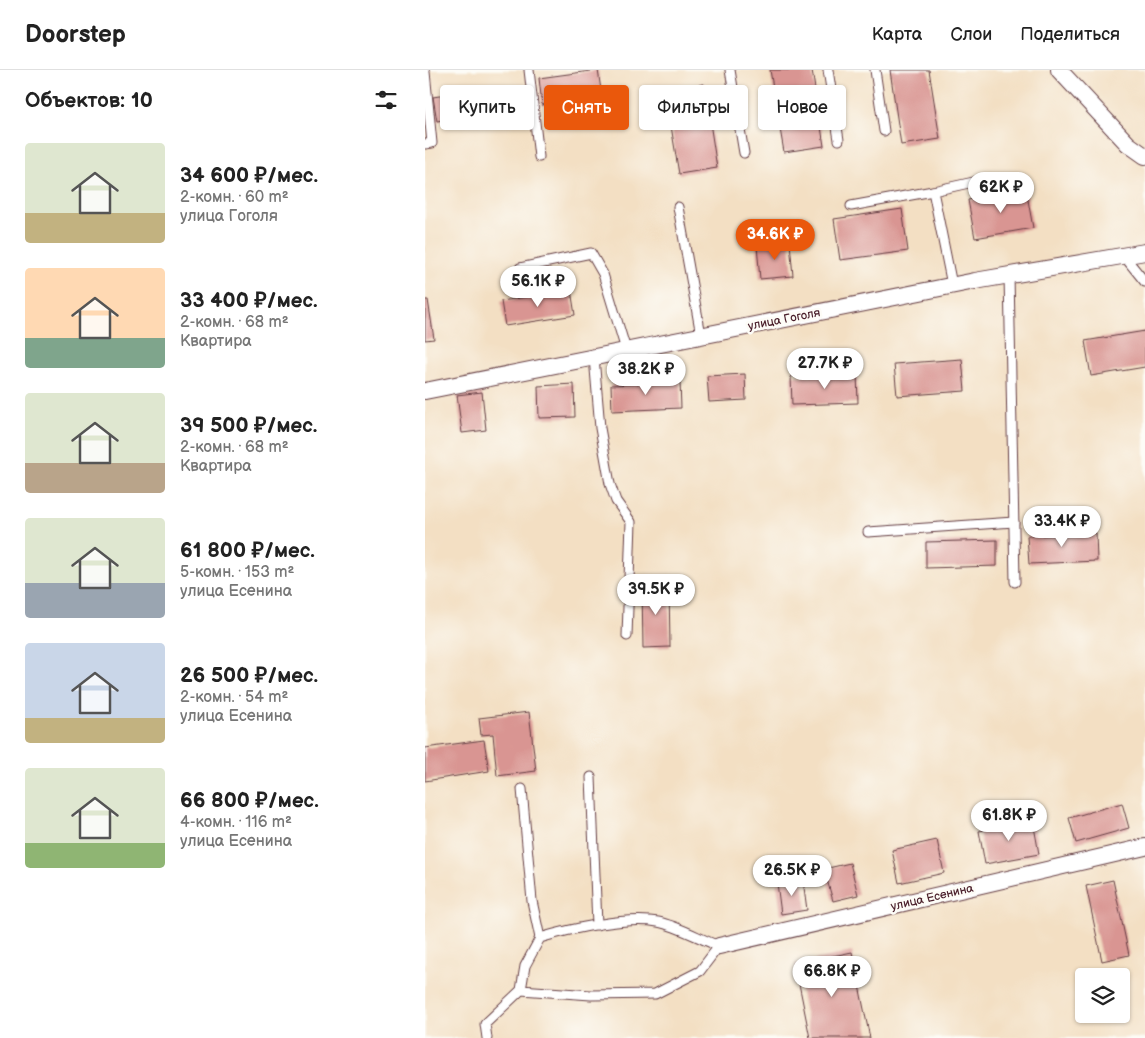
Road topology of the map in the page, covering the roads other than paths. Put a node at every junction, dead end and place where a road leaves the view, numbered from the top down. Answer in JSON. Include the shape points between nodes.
{"nodes":[{"id":1,"x":529,"y":70,"type":"edge"},
{"id":2,"x":730,"y":70,"type":"edge"},
{"id":3,"x":829,"y":70,"type":"edge"},
{"id":4,"x":875,"y":70,"type":"edge"},
{"id":5,"x":1059,"y":70,"type":"edge"},
{"id":6,"x":425,"y":72,"type":"edge"},
{"id":7,"x":884,"y":131,"type":"dead end"},
{"id":8,"x":839,"y":140,"type":"dead end"},
{"id":9,"x":425,"y":144,"type":"edge"},
{"id":10,"x":744,"y":153,"type":"dead end"},
{"id":11,"x":1145,"y":156,"type":"edge"},
{"id":12,"x":539,"y":158,"type":"dead end"},
{"id":13,"x":987,"y":179,"type":"dead end"},
{"id":14,"x":933,"y":191,"type":"junction"},
{"id":15,"x":851,"y":206,"type":"dead end"},
{"id":16,"x":678,"y":207,"type":"dead end"},
{"id":17,"x":1145,"y":252,"type":"edge"},
{"id":18,"x":1124,"y":256,"type":"junction"},
{"id":19,"x":520,"y":268,"type":"dead end"},
{"id":20,"x":1009,"y":275,"type":"junction"},
{"id":21,"x":1145,"y":282,"type":"edge"},
{"id":22,"x":952,"y":285,"type":"junction"},
{"id":23,"x":701,"y":335,"type":"junction"},
{"id":24,"x":626,"y":350,"type":"junction"},
{"id":25,"x":594,"y":357,"type":"junction"},
{"id":26,"x":425,"y":390,"type":"edge"},
{"id":27,"x":1013,"y":522,"type":"junction"},
{"id":28,"x":868,"y":532,"type":"dead end"},
{"id":29,"x":1015,"y":582,"type":"dead end"},
{"id":30,"x":627,"y":636,"type":"dead end"},
{"id":31,"x":591,"y":778,"type":"dead end"},
{"id":32,"x":522,"y":789,"type":"dead end"},
{"id":33,"x":1145,"y":847,"type":"edge"},
{"id":34,"x":597,"y":925,"type":"junction"},
{"id":35,"x":540,"y":938,"type":"junction"},
{"id":36,"x":719,"y":946,"type":"junction"},
{"id":37,"x":521,"y":990,"type":"junction"},
{"id":38,"x":487,"y":1038,"type":"edge"}],
"edges":[{"from":1,"to":12,"type":"lane"},
{"from":2,"to":10,"type":"lane"},
{"from":3,"to":8,"type":"lane"},
{"from":4,"to":7,"type":"lane"},
{"from":5,"to":11,"type":"street","via":[[1128,144]]},
{"from":6,"to":9,"type":"lane","via":[[432,143]]},
{"from":13,"to":14,"type":"lane"},
{"from":14,"to":15,"type":"lane"},
{"from":14,"to":22,"type":"lane"},
{"from":16,"to":23,"type":"lane"},
{"from":17,"to":18,"type":"street","name":"улица Гоголя"},
{"from":18,"to":20,"type":"street","name":"улица Гоголя"},
{"from":18,"to":21,"type":"lane"},
{"from":19,"to":24,"type":"lane","via":[[591,253],[603,274]]},
{"from":20,"to":22,"type":"street","name":"улица Гоголя"},
{"from":20,"to":27,"type":"lane"},
{"from":22,"to":23,"type":"street","name":"улица Гоголя"},
{"from":23,"to":24,"type":"street","name":"улица Гоголя"},
{"from":24,"to":25,"type":"street","name":"улица Гоголя"},
{"from":25,"to":26,"type":"street","name":"улица Гоголя"},
{"from":25,"to":30,"type":"lane","via":[[600,428],[610,484],[616,501],[631,522]]},
{"from":27,"to":28,"type":"lane"},
{"from":27,"to":29,"type":"lane"},
{"from":31,"to":34,"type":"lane"},
{"from":32,"to":35,"type":"lane","via":[[532,900]]},
{"from":33,"to":36,"type":"street","name":"улица Есенина"},
{"from":34,"to":35,"type":"lane"},
{"from":34,"to":36,"type":"lane","via":[[658,922]]},
{"from":35,"to":37,"type":"lane","via":[[525,966]]},
{"from":36,"to":37,"type":"lane","via":[[700,971],[655,994],[591,995]]},
{"from":37,"to":38,"type":"lane","via":[[485,1024]]}]}
